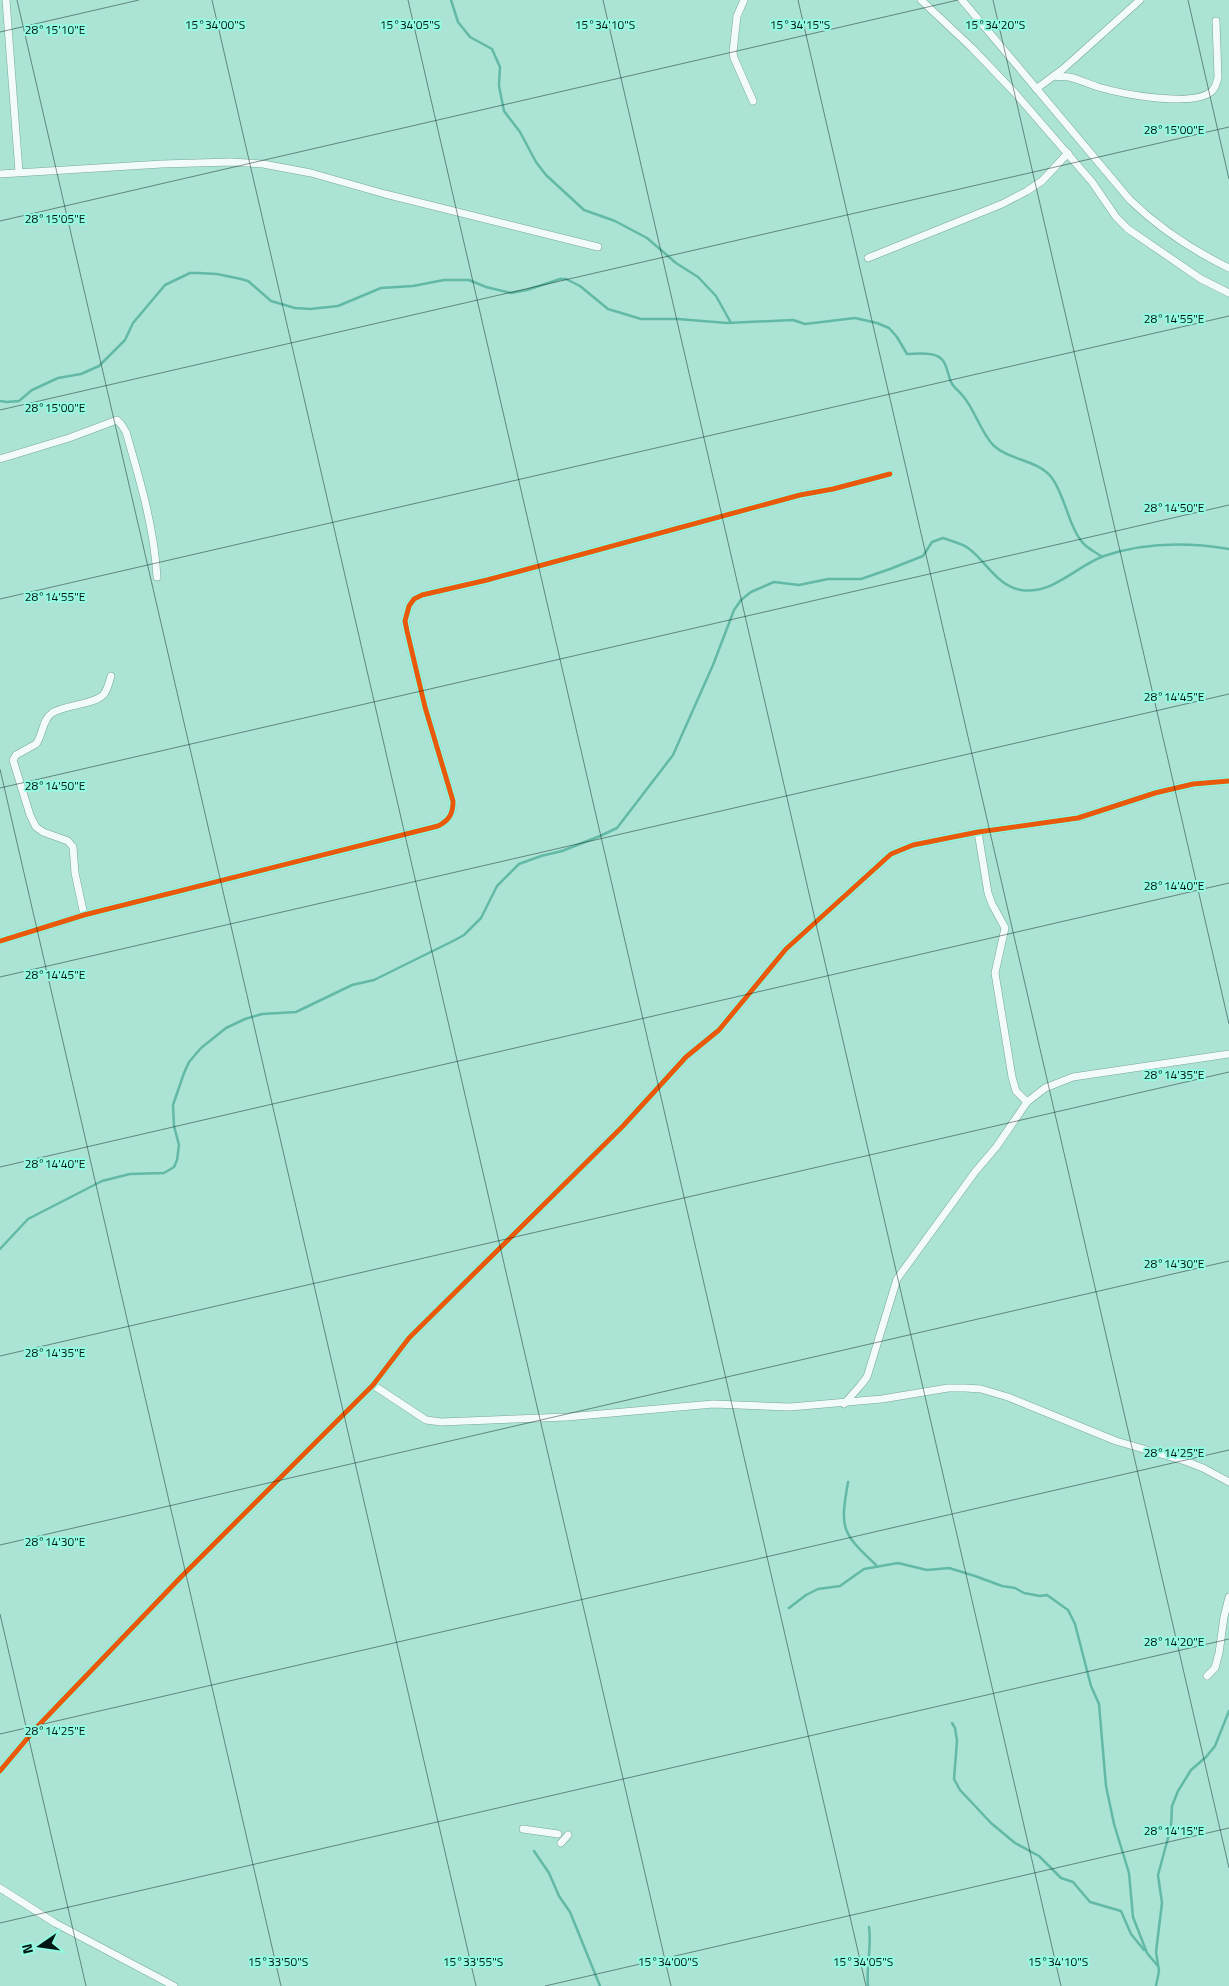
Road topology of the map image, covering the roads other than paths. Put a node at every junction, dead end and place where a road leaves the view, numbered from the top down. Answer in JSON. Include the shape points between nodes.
{"nodes":[{"id":1,"x":6,"y":0,"type":"edge"},
{"id":2,"x":744,"y":0,"type":"edge"},
{"id":3,"x":921,"y":0,"type":"edge"},
{"id":4,"x":962,"y":0,"type":"edge"},
{"id":5,"x":1140,"y":0,"type":"edge"},
{"id":6,"x":1216,"y":21,"type":"dead end"},
{"id":7,"x":1054,"y":76,"type":"junction"},
{"id":8,"x":1036,"y":89,"type":"junction"},
{"id":9,"x":753,"y":101,"type":"dead end"},
{"id":10,"x":1068,"y":153,"type":"junction"},
{"id":11,"x":19,"y":172,"type":"junction"},
{"id":12,"x":0,"y":174,"type":"edge"},
{"id":13,"x":598,"y":247,"type":"dead end"},
{"id":14,"x":868,"y":258,"type":"dead end"},
{"id":15,"x":1229,"y":268,"type":"edge"},
{"id":16,"x":1229,"y":293,"type":"edge"},
{"id":17,"x":0,"y":459,"type":"edge"},
{"id":18,"x":890,"y":474,"type":"dead end"},
{"id":19,"x":157,"y":577,"type":"dead end"},
{"id":20,"x":111,"y":676,"type":"dead end"},
{"id":21,"x":1229,"y":781,"type":"edge"},
{"id":22,"x":978,"y":832,"type":"junction"},
{"id":23,"x":84,"y":915,"type":"junction"},
{"id":24,"x":0,"y":941,"type":"edge"},
{"id":25,"x":1229,"y":1054,"type":"edge"},
{"id":26,"x":1027,"y":1102,"type":"junction"},
{"id":27,"x":373,"y":1386,"type":"junction"},
{"id":28,"x":844,"y":1404,"type":"junction"},
{"id":29,"x":1229,"y":1482,"type":"edge"},
{"id":30,"x":1229,"y":1597,"type":"edge"},
{"id":31,"x":1207,"y":1676,"type":"dead end"},
{"id":32,"x":0,"y":1771,"type":"edge"},
{"id":33,"x":523,"y":1829,"type":"dead end"},
{"id":34,"x":558,"y":1834,"type":"dead end"},
{"id":35,"x":568,"y":1835,"type":"dead end"},
{"id":36,"x":562,"y":1843,"type":"dead end"},
{"id":37,"x":0,"y":1888,"type":"edge"},
{"id":38,"x":174,"y":1986,"type":"edge"}],
"edges":[{"from":1,"to":11,"type":"street"},
{"from":2,"to":9,"type":"street","via":[[737,16],[733,52]]},
{"from":3,"to":10,"type":"street","via":[[972,48]]},
{"from":4,"to":8,"type":"street"},
{"from":5,"to":7,"type":"street"},
{"from":6,"to":7,"type":"street","via":[[1217,84],[1205,95],[1141,97],[1069,77]]},
{"from":7,"to":8,"type":"street"},
{"from":8,"to":15,"type":"street","via":[[1142,211],[1182,242]]},
{"from":10,"to":14,"type":"street","via":[[1042,181],[1027,191]]},
{"from":10,"to":16,"type":"street","via":[[1128,229],[1201,279]]},
{"from":11,"to":12,"type":"street"},
{"from":11,"to":13,"type":"street","via":[[162,164],[263,164],[311,173]]},
{"from":17,"to":19,"type":"street","via":[[117,420],[126,432],[144,494],[154,539]]},
{"from":18,"to":23,"type":"street","via":[[800,495],[414,599],[405,620],[425,707],[453,801],[453,810],[446,822]]},
{"from":20,"to":23,"type":"street","via":[[108,688],[99,699],[51,714],[36,744],[13,760],[36,827],[68,841],[73,847]]},
{"from":21,"to":22,"type":"street","via":[[1193,784],[1155,793],[1078,818]]},
{"from":22,"to":26,"type":"street","via":[[988,893],[1005,928],[994,973],[1012,1077],[1016,1091]]},
{"from":22,"to":27,"type":"street","via":[[897,850],[807,929],[780,956],[719,1030],[686,1057],[623,1126],[409,1338]]},
{"from":23,"to":24,"type":"street"},
{"from":25,"to":26,"type":"street","via":[[1073,1077],[1044,1088]]},
{"from":26,"to":28,"type":"street","via":[[897,1279],[866,1377]]},
{"from":27,"to":28,"type":"street","via":[[426,1420],[441,1422],[567,1417],[713,1404],[790,1407]]},
{"from":27,"to":32,"type":"street","via":[[180,1578],[37,1727]]},
{"from":28,"to":29,"type":"street","via":[[948,1388],[982,1389],[1116,1440],[1203,1468]]},
{"from":30,"to":31,"type":"street","via":[[1215,1668]]},
{"from":33,"to":34,"type":"street"},
{"from":35,"to":36,"type":"street"},
{"from":37,"to":38,"type":"street","via":[[55,1923]]}]}
